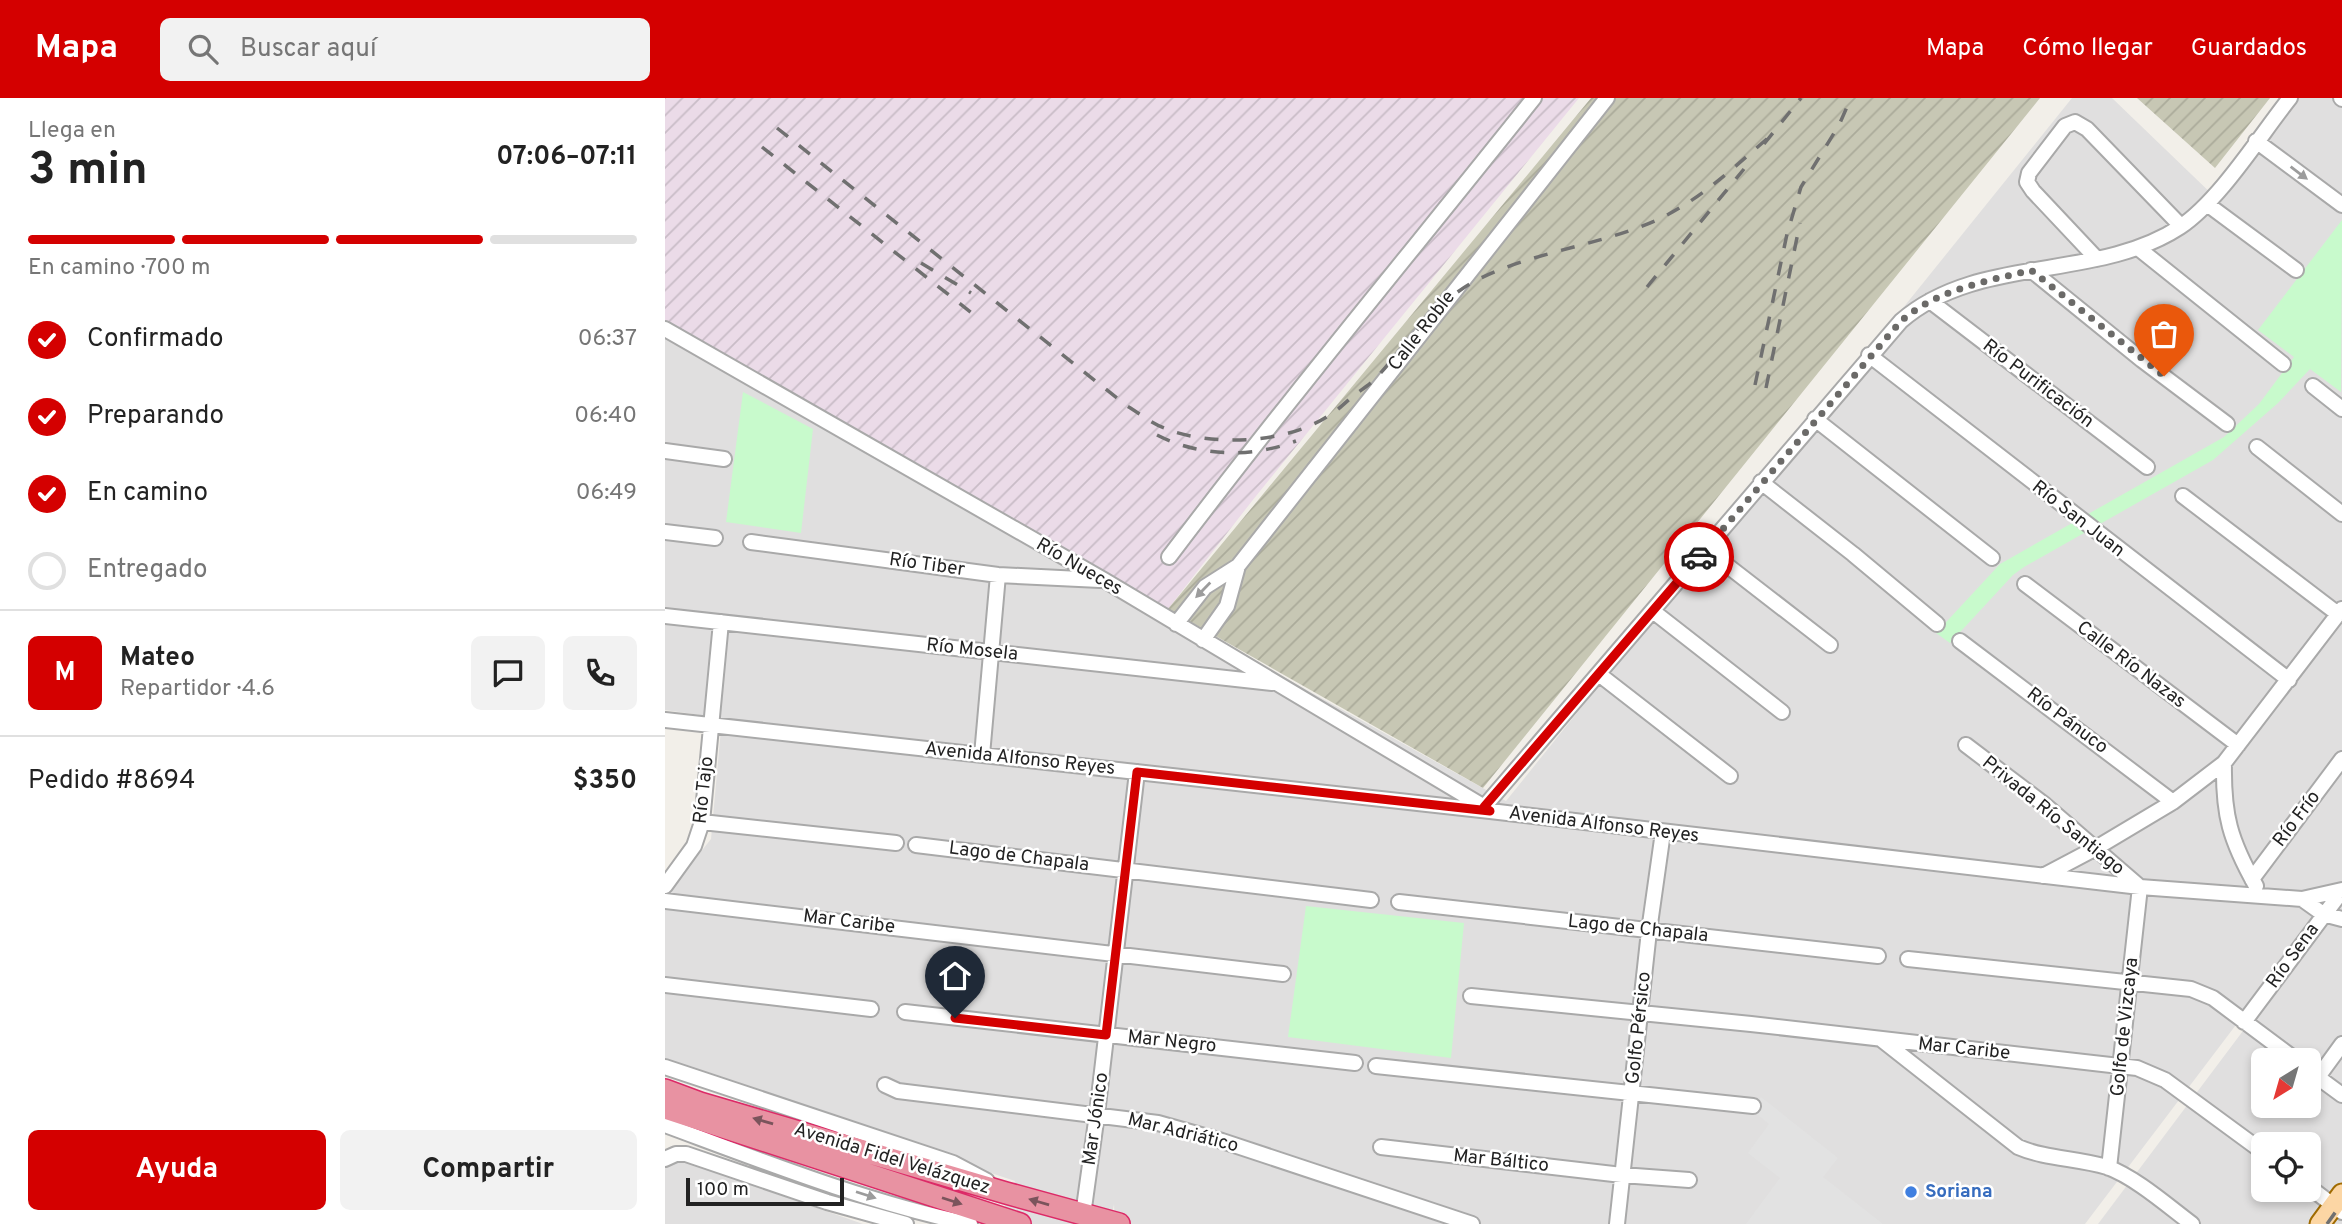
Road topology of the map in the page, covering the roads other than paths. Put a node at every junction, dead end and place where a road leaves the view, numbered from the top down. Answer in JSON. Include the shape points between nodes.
{"nodes":[{"id":1,"x":1534,"y":98,"type":"edge"},
{"id":2,"x":1607,"y":98,"type":"edge"},
{"id":3,"x":2290,"y":98,"type":"edge"},
{"id":4,"x":2256,"y":141,"type":"junction"},
{"id":5,"x":2207,"y":204,"type":"junction"},
{"id":6,"x":2342,"y":205,"type":"edge"},
{"id":7,"x":2181,"y":226,"type":"junction"},
{"id":8,"x":2138,"y":248,"type":"junction"},
{"id":9,"x":2097,"y":259,"type":"junction"},
{"id":10,"x":2031,"y":270,"type":"junction"},
{"id":11,"x":2296,"y":270,"type":"dead end"},
{"id":12,"x":1930,"y":301,"type":"junction"},
{"id":13,"x":665,"y":329,"type":"edge"},
{"id":14,"x":1869,"y":355,"type":"junction"},
{"id":15,"x":2283,"y":364,"type":"dead end"},
{"id":16,"x":2313,"y":386,"type":"dead end"},
{"id":17,"x":2342,"y":410,"type":"edge"},
{"id":18,"x":1815,"y":419,"type":"junction"},
{"id":19,"x":2227,"y":425,"type":"dead end"},
{"id":20,"x":2257,"y":447,"type":"dead end"},
{"id":21,"x":665,"y":451,"type":"edge"},
{"id":22,"x":724,"y":459,"type":"dead end"},
{"id":23,"x":2147,"y":467,"type":"dead end"},
{"id":24,"x":1761,"y":482,"type":"junction"},
{"id":25,"x":2183,"y":496,"type":"dead end"},
{"id":26,"x":2342,"y":514,"type":"edge"},
{"id":27,"x":665,"y":532,"type":"edge"},
{"id":28,"x":715,"y":538,"type":"dead end"},
{"id":29,"x":751,"y":542,"type":"dead end"},
{"id":30,"x":1706,"y":549,"type":"junction"},
{"id":31,"x":1169,"y":557,"type":"dead end"},
{"id":32,"x":1992,"y":558,"type":"dead end"},
{"id":33,"x":1238,"y":566,"type":"junction"},
{"id":34,"x":998,"y":575,"type":"junction"},
{"id":35,"x":1104,"y":580,"type":"junction"},
{"id":36,"x":2025,"y":584,"type":"dead end"},
{"id":37,"x":1654,"y":612,"type":"junction"},
{"id":38,"x":2340,"y":612,"type":"edge"},
{"id":39,"x":665,"y":615,"type":"edge"},
{"id":40,"x":721,"y":622,"type":"junction"},
{"id":41,"x":1175,"y":624,"type":"junction"},
{"id":42,"x":1937,"y":624,"type":"dead end"},
{"id":43,"x":1203,"y":640,"type":"junction"},
{"id":44,"x":1960,"y":641,"type":"dead end"},
{"id":45,"x":1829,"y":645,"type":"dead end"},
{"id":46,"x":992,"y":652,"type":"junction"},
{"id":47,"x":1600,"y":675,"type":"junction"},
{"id":48,"x":2288,"y":680,"type":"junction"},
{"id":49,"x":1280,"y":684,"type":"junction"},
{"id":50,"x":1782,"y":712,"type":"dead end"},
{"id":51,"x":665,"y":720,"type":"edge"},
{"id":52,"x":711,"y":725,"type":"junction"},
{"id":53,"x":1966,"y":745,"type":"dead end"},
{"id":54,"x":2238,"y":745,"type":"junction"},
{"id":55,"x":982,"y":755,"type":"junction"},
{"id":56,"x":2342,"y":759,"type":"edge"},
{"id":57,"x":2224,"y":763,"type":"junction"},
{"id":58,"x":1137,"y":772,"type":"junction"},
{"id":59,"x":1730,"y":776,"type":"dead end"},
{"id":60,"x":2173,"y":802,"type":"junction"},
{"id":61,"x":1487,"y":809,"type":"junction"},
{"id":62,"x":702,"y":822,"type":"junction"},
{"id":63,"x":1663,"y":832,"type":"junction"},
{"id":64,"x":896,"y":843,"type":"dead end"},
{"id":65,"x":916,"y":845,"type":"dead end"},
{"id":66,"x":2096,"y":848,"type":"junction"},
{"id":67,"x":1125,"y":870,"type":"junction"},
{"id":68,"x":2042,"y":877,"type":"junction"},
{"id":69,"x":2252,"y":879,"type":"junction"},
{"id":70,"x":665,"y":886,"type":"edge"},
{"id":71,"x":2140,"y":887,"type":"junction"},
{"id":72,"x":2342,"y":890,"type":"edge"},
{"id":73,"x":2261,"y":897,"type":"junction"},
{"id":74,"x":2302,"y":899,"type":"junction"},
{"id":75,"x":1371,"y":900,"type":"dead end"},
{"id":76,"x":665,"y":901,"type":"edge"},
{"id":77,"x":1399,"y":902,"type":"dead end"},
{"id":78,"x":2323,"y":914,"type":"junction"},
{"id":79,"x":2342,"y":919,"type":"edge"},
{"id":80,"x":1649,"y":930,"type":"junction"},
{"id":81,"x":1116,"y":954,"type":"junction"},
{"id":82,"x":1878,"y":956,"type":"dead end"},
{"id":83,"x":1908,"y":960,"type":"dead end"},
{"id":84,"x":1283,"y":974,"type":"dead end"},
{"id":85,"x":2129,"y":982,"type":"junction"},
{"id":86,"x":665,"y":985,"type":"edge"},
{"id":87,"x":1471,"y":996,"type":"dead end"},
{"id":88,"x":871,"y":1009,"type":"dead end"},
{"id":89,"x":905,"y":1012,"type":"dead end"},
{"id":90,"x":1640,"y":1012,"type":"junction"},
{"id":91,"x":2244,"y":1022,"type":"junction"},
{"id":92,"x":1106,"y":1035,"type":"junction"},
{"id":93,"x":1881,"y":1040,"type":"junction"},
{"id":94,"x":2342,"y":1044,"type":"edge"},
{"id":95,"x":2280,"y":1048,"type":"edge"},
{"id":96,"x":1355,"y":1063,"type":"dead end"},
{"id":97,"x":2321,"y":1065,"type":"edge"},
{"id":98,"x":1376,"y":1066,"type":"dead end"},
{"id":99,"x":2121,"y":1066,"type":"junction"},
{"id":100,"x":665,"y":1067,"type":"edge"},
{"id":101,"x":2321,"y":1079,"type":"edge"},
{"id":102,"x":885,"y":1084,"type":"dead end"},
{"id":103,"x":665,"y":1090,"type":"edge"},
{"id":104,"x":1632,"y":1094,"type":"junction"},
{"id":105,"x":2342,"y":1095,"type":"edge"},
{"id":106,"x":1753,"y":1106,"type":"dead end"},
{"id":107,"x":665,"y":1108,"type":"edge"},
{"id":108,"x":1097,"y":1114,"type":"junction"},
{"id":109,"x":665,"y":1125,"type":"edge"},
{"id":110,"x":2251,"y":1143,"type":"edge"},
{"id":111,"x":1381,"y":1147,"type":"dead end"},
{"id":112,"x":732,"y":1150,"type":"junction"},
{"id":113,"x":665,"y":1159,"type":"edge"},
{"id":114,"x":705,"y":1161,"type":"junction"},
{"id":115,"x":2109,"y":1168,"type":"junction"},
{"id":116,"x":1622,"y":1175,"type":"junction"},
{"id":117,"x":1689,"y":1180,"type":"dead end"},
{"id":118,"x":1006,"y":1193,"type":"junction"},
{"id":119,"x":2321,"y":1194,"type":"edge"},
{"id":120,"x":2339,"y":1204,"type":"edge"},
{"id":121,"x":1083,"y":1215,"type":"junction"},
{"id":122,"x":1010,"y":1223,"type":"edge"},
{"id":123,"x":906,"y":1224,"type":"edge"},
{"id":124,"x":971,"y":1224,"type":"edge"},
{"id":125,"x":1119,"y":1224,"type":"edge"},
{"id":126,"x":1472,"y":1224,"type":"edge"},
{"id":127,"x":1617,"y":1224,"type":"edge"},
{"id":128,"x":2192,"y":1224,"type":"edge"},
{"id":129,"x":2320,"y":1224,"type":"edge"}],
"edges":[{"from":1,"to":31,"type":"street","via":[[1258,439]]},
{"from":2,"to":33,"type":"street","name":"Calle Roble"},
{"from":3,"to":4,"type":"street"},
{"from":4,"to":5,"type":"street"},
{"from":4,"to":6,"type":"street","one_way":true},
{"from":5,"to":7,"type":"street"},
{"from":5,"to":11,"type":"street"},
{"from":7,"to":8,"type":"street"},
{"from":7,"to":9,"type":"street","via":[[2075,122],[2065,126],[2027,182]]},
{"from":8,"to":9,"type":"street"},
{"from":8,"to":15,"type":"street"},
{"from":9,"to":10,"type":"street"},
{"from":10,"to":12,"type":"street","via":[[1970,285]]},
{"from":10,"to":19,"type":"street"},
{"from":12,"to":14,"type":"street","via":[[1901,321]]},
{"from":12,"to":23,"type":"street","name":"Río Purificación"},
{"from":13,"to":35,"type":"street","name":"Río Nueces"},
{"from":14,"to":18,"type":"street"},
{"from":14,"to":48,"type":"street","name":"Río San Juan"},
{"from":16,"to":17,"type":"street"},
{"from":18,"to":24,"type":"street"},
{"from":18,"to":32,"type":"street"},
{"from":20,"to":26,"type":"street"},
{"from":21,"to":22,"type":"street"},
{"from":24,"to":30,"type":"street"},
{"from":24,"to":42,"type":"street"},
{"from":25,"to":38,"type":"street"},
{"from":27,"to":28,"type":"street"},
{"from":29,"to":34,"type":"street","name":"Río Tiber"},
{"from":30,"to":37,"type":"street"},
{"from":30,"to":45,"type":"street"},
{"from":33,"to":41,"type":"street","name":"Calle Roble","one_way":true,"via":[[1205,587]]},
{"from":33,"to":43,"type":"street","name":"Calle Roble","via":[[1227,606]]},
{"from":34,"to":35,"type":"street","name":"Río Tiber"},
{"from":34,"to":46,"type":"street"},
{"from":35,"to":41,"type":"street","name":"Río Nueces"},
{"from":36,"to":54,"type":"street","name":"Calle Río Nazas"},
{"from":37,"to":47,"type":"street"},
{"from":37,"to":50,"type":"street"},
{"from":38,"to":48,"type":"street"},
{"from":39,"to":40,"type":"street","name":"Río Mosela"},
{"from":40,"to":46,"type":"street","name":"Río Mosela"},
{"from":40,"to":52,"type":"street","name":"Río Tajo"},
{"from":41,"to":43,"type":"street","name":"Río Nueces"},
{"from":43,"to":49,"type":"street","name":"Río Nueces"},
{"from":44,"to":60,"type":"street","name":"Río Pánuco"},
{"from":46,"to":49,"type":"street","name":"Río Mosela"},
{"from":46,"to":55,"type":"street"},
{"from":47,"to":59,"type":"street"},
{"from":47,"to":61,"type":"street"},
{"from":48,"to":54,"type":"street"},
{"from":49,"to":61,"type":"street","name":"Río Nueces"},
{"from":51,"to":52,"type":"street","name":"Avenida Alfonso Reyes"},
{"from":52,"to":55,"type":"street","name":"Avenida Alfonso Reyes"},
{"from":52,"to":62,"type":"street","name":"Río Tajo"},
{"from":53,"to":66,"type":"street","name":"Privada Río Santiago"},
{"from":54,"to":57,"type":"street"},
{"from":55,"to":58,"type":"street","name":"Avenida Alfonso Reyes"},
{"from":56,"to":69,"type":"street","name":"Río Frío"},
{"from":57,"to":60,"type":"street"},
{"from":57,"to":69,"type":"street","via":[[2228,827]]},
{"from":58,"to":61,"type":"street","name":"Avenida Alfonso Reyes"},
{"from":58,"to":67,"type":"street","name":"Mar Jónico"},
{"from":60,"to":66,"type":"street"},
{"from":61,"to":63,"type":"street","name":"Avenida Alfonso Reyes"},
{"from":62,"to":64,"type":"street"},
{"from":62,"to":70,"type":"street","name":"Río Tajo","via":[[694,846]]},
{"from":63,"to":68,"type":"street","name":"Avenida Alfonso Reyes"},
{"from":63,"to":80,"type":"street","name":"Golfo Pérsico"},
{"from":65,"to":67,"type":"street","name":"Lago de Chapala"},
{"from":66,"to":68,"type":"street"},
{"from":66,"to":71,"type":"street","name":"Privada Río Santiago"},
{"from":67,"to":75,"type":"street","name":"Lago de Chapala"},
{"from":67,"to":81,"type":"street","name":"Mar Jónico"},
{"from":68,"to":71,"type":"street","name":"Avenida Alfonso Reyes"},
{"from":69,"to":73,"type":"street"},
{"from":71,"to":73,"type":"street","name":"Avenida Alfonso Reyes"},
{"from":71,"to":85,"type":"street","name":"Golfo de Vizcaya"},
{"from":72,"to":74,"type":"street","name":"Avenida Alfonso Reyes"},
{"from":72,"to":78,"type":"street","name":"Río Sena"},
{"from":73,"to":74,"type":"street","name":"Avenida Alfonso Reyes"},
{"from":74,"to":78,"type":"street"},
{"from":76,"to":81,"type":"street","name":"Mar Caribe"},
{"from":77,"to":80,"type":"street","name":"Lago de Chapala"},
{"from":78,"to":79,"type":"street"},
{"from":78,"to":91,"type":"street","name":"Río Sena"},
{"from":80,"to":82,"type":"street","name":"Lago de Chapala"},
{"from":80,"to":90,"type":"street","name":"Golfo Pérsico"},
{"from":81,"to":84,"type":"street","name":"Mar Caribe"},
{"from":81,"to":92,"type":"street","name":"Mar Jónico"},
{"from":83,"to":85,"type":"street"},
{"from":85,"to":91,"type":"street","via":[[2202,992]]},
{"from":85,"to":99,"type":"street","name":"Golfo de Vizcaya"},
{"from":86,"to":88,"type":"street"},
{"from":87,"to":90,"type":"street","name":"Mar Caribe"},
{"from":89,"to":92,"type":"street","name":"Mar Negro"},
{"from":90,"to":93,"type":"street","name":"Mar Caribe"},
{"from":90,"to":104,"type":"street","name":"Golfo Pérsico"},
{"from":91,"to":95,"type":"street"},
{"from":92,"to":96,"type":"street","name":"Mar Negro"},
{"from":92,"to":108,"type":"street","name":"Mar Jónico"},
{"from":93,"to":99,"type":"street","name":"Mar Caribe"},
{"from":93,"to":115,"type":"street","via":[[2018,1147]]},
{"from":94,"to":97,"type":"street"},
{"from":98,"to":104,"type":"street"},
{"from":99,"to":110,"type":"street","name":"Mar Caribe","via":[[2165,1080]]},
{"from":99,"to":115,"type":"street","name":"Golfo de Vizcaya"},
{"from":100,"to":118,"type":"street","via":[[953,1163]]},
{"from":101,"to":105,"type":"street"},
{"from":102,"to":108,"type":"street","name":"Mar Adriático","via":[[898,1091]]},
{"from":118,"to":103,"type":"highway","name":"Avenida Fidel Velázquez","one_way":true},
{"from":104,"to":106,"type":"street"},
{"from":104,"to":116,"type":"street","name":"Golfo Pérsico"},
{"from":107,"to":122,"type":"highway","name":"Avenida Fidel Velázquez","one_way":true},
{"from":108,"to":121,"type":"street","name":"Mar Jónico"},
{"from":108,"to":126,"type":"street","name":"Mar Adriático","via":[[1192,1132]]},
{"from":109,"to":112,"type":"street"},
{"from":111,"to":116,"type":"street","name":"Mar Báltico"},
{"from":112,"to":114,"type":"street"},
{"from":112,"to":124,"type":"street","one_way":true},
{"from":113,"to":114,"type":"street","via":[[681,1153]]},
{"from":114,"to":123,"type":"street"},
{"from":115,"to":128,"type":"street"},
{"from":116,"to":117,"type":"street","name":"Mar Báltico"},
{"from":116,"to":127,"type":"street","name":"Golfo Pérsico"},
{"from":121,"to":118,"type":"highway","name":"Avenida Fidel Velázquez","one_way":true},
{"from":119,"to":120,"type":"street"},
{"from":120,"to":129,"type":"main road"},
{"from":121,"to":125,"type":"highway","name":"Avenida Fidel Velázquez"}]}
